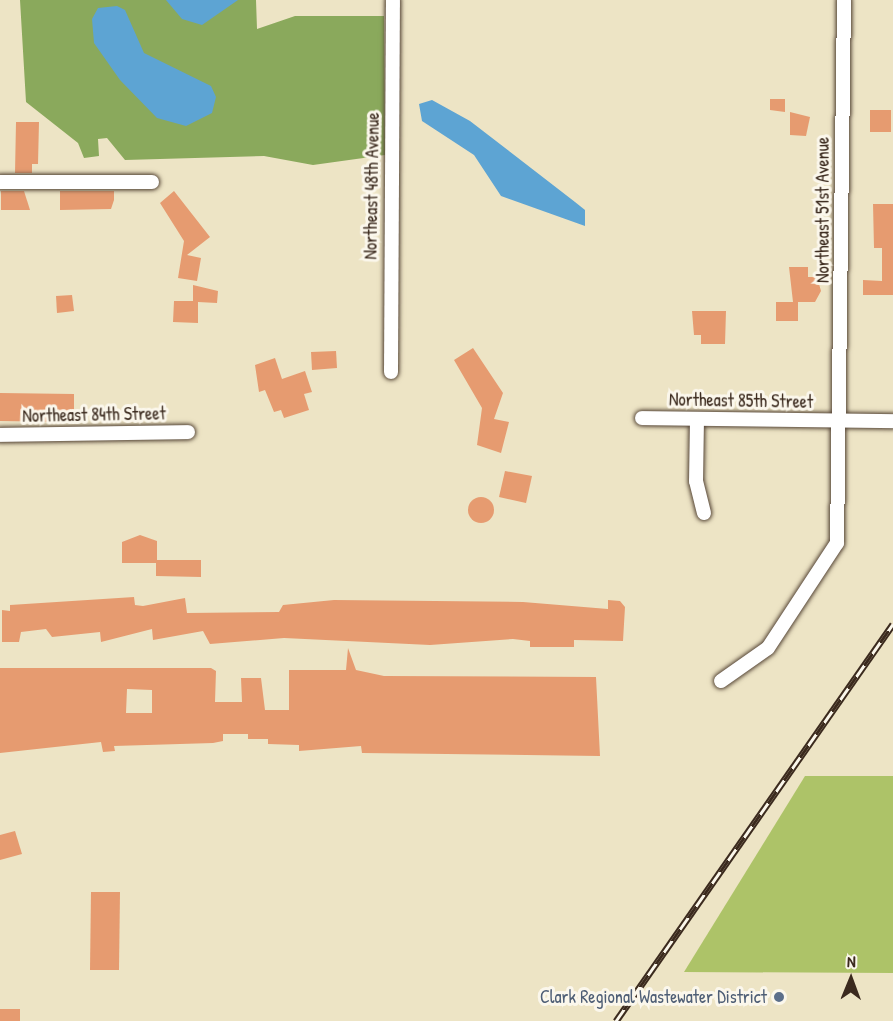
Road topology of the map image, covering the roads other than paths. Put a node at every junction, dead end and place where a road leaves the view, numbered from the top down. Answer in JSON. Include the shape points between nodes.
{"nodes":[{"id":1,"x":393,"y":0,"type":"edge"},
{"id":2,"x":844,"y":0,"type":"edge"},
{"id":3,"x":0,"y":182,"type":"edge"},
{"id":4,"x":152,"y":182,"type":"dead end"},
{"id":5,"x":390,"y":372,"type":"dead end"},
{"id":6,"x":642,"y":418,"type":"dead end"},
{"id":7,"x":697,"y":419,"type":"junction"},
{"id":8,"x":840,"y":420,"type":"junction"},
{"id":9,"x":893,"y":421,"type":"edge"},
{"id":10,"x":188,"y":432,"type":"dead end"},
{"id":11,"x":0,"y":435,"type":"edge"},
{"id":12,"x":704,"y":513,"type":"dead end"},
{"id":13,"x":721,"y":681,"type":"dead end"}],
"edges":[{"from":1,"to":5,"type":"street","name":"Northeast 48th Avenue"},
{"from":2,"to":8,"type":"street","name":"Northeast 51st Avenue"},
{"from":3,"to":4,"type":"street"},
{"from":6,"to":7,"type":"street","name":"Northeast 85th Street"},
{"from":7,"to":8,"type":"street","name":"Northeast 85th Street"},
{"from":7,"to":12,"type":"street","via":[[696,480]]},
{"from":8,"to":9,"type":"street","name":"Northeast 85th Street"},
{"from":8,"to":13,"type":"street","name":"Northeast 51st Avenue","via":[[834,553],[768,648]]},
{"from":10,"to":11,"type":"street","name":"Northeast 84th Street"}]}
